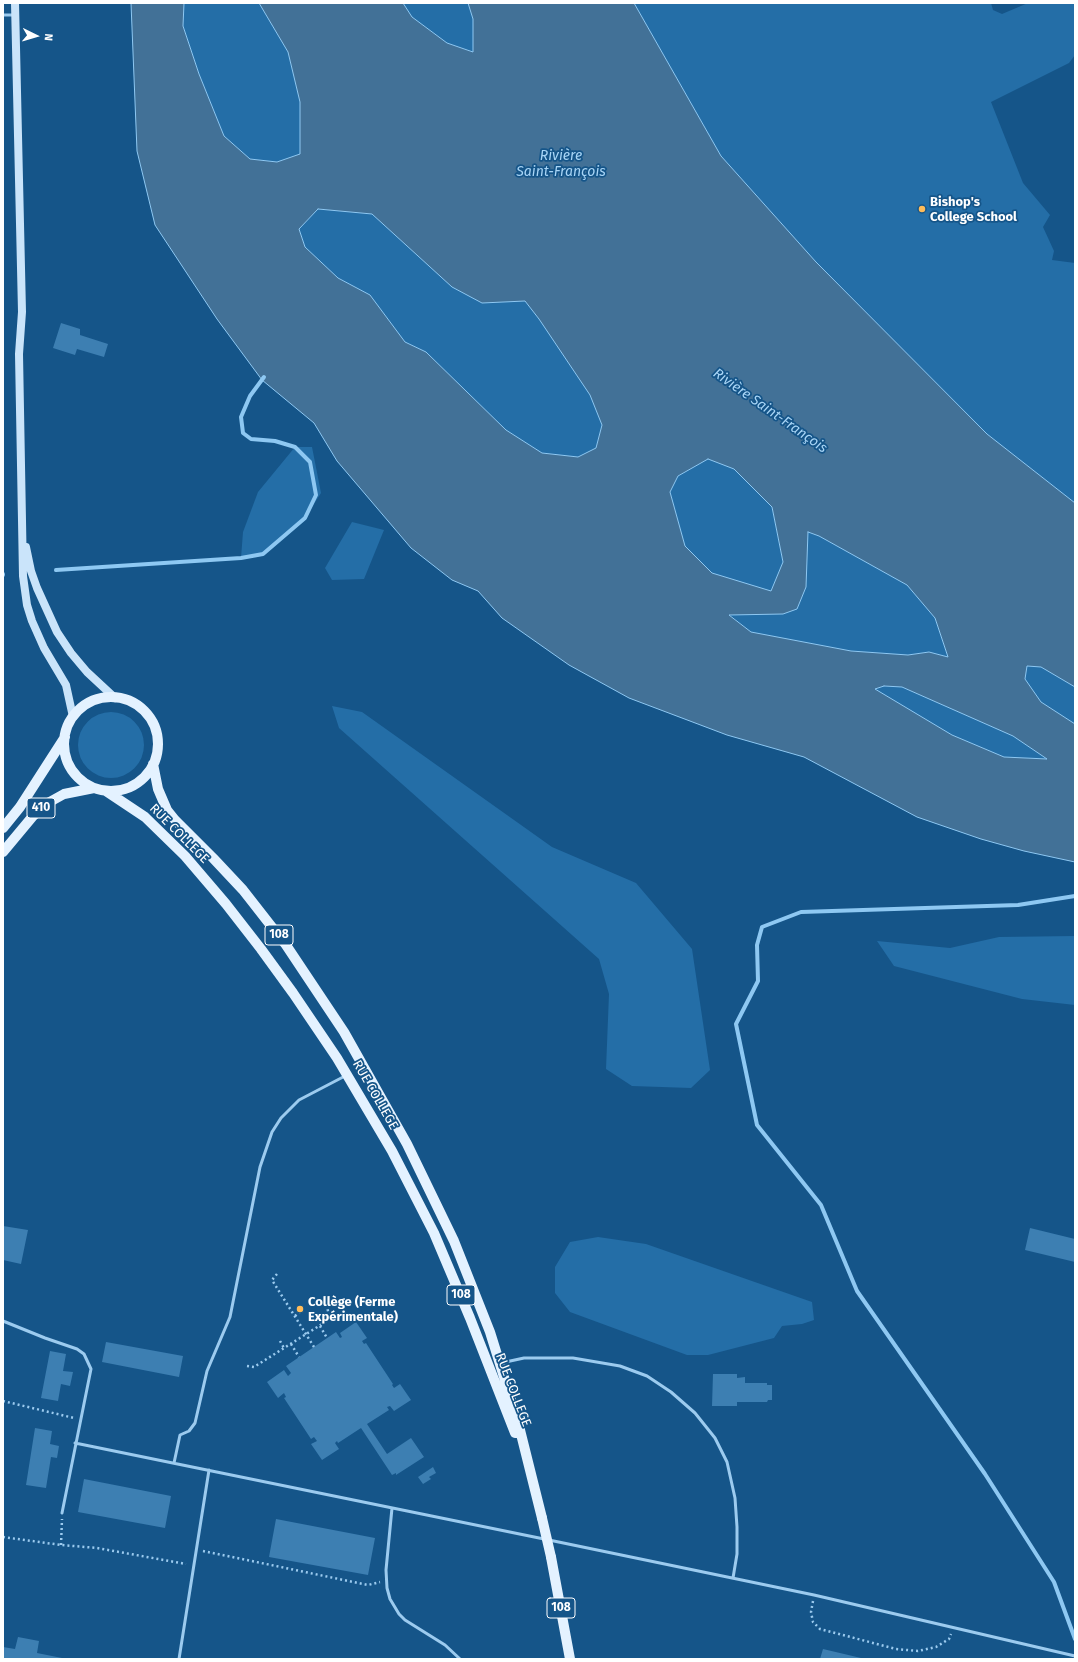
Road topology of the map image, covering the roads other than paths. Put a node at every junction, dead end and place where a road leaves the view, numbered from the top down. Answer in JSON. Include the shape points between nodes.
{"nodes":[{"id":1,"x":15,"y":3,"type":"edge"},
{"id":2,"x":3,"y":15,"type":"edge"},
{"id":3,"x":16,"y":15,"type":"junction"},
{"id":4,"x":23,"y":525,"type":"junction"},
{"id":5,"x":115,"y":698,"type":"junction"},
{"id":6,"x":73,"y":717,"type":"junction"},
{"id":7,"x":65,"y":737,"type":"junction"},
{"id":8,"x":153,"y":764,"type":"junction"},
{"id":9,"x":94,"y":788,"type":"junction"},
{"id":10,"x":106,"y":791,"type":"junction"},
{"id":11,"x":3,"y":828,"type":"edge"},
{"id":12,"x":3,"y":852,"type":"edge"},
{"id":13,"x":348,"y":1074,"type":"junction"},
{"id":14,"x":3,"y":1321,"type":"edge"},
{"id":15,"x":501,"y":1363,"type":"junction"},
{"id":16,"x":490,"y":1368,"type":"junction"},
{"id":17,"x":75,"y":1443,"type":"junction"},
{"id":18,"x":174,"y":1463,"type":"junction"},
{"id":19,"x":209,"y":1470,"type":"junction"},
{"id":20,"x":530,"y":1472,"type":"junction"},
{"id":21,"x":392,"y":1508,"type":"junction"},
{"id":22,"x":62,"y":1513,"type":"road end"},
{"id":23,"x":733,"y":1578,"type":"junction"},
{"id":24,"x":1075,"y":1656,"type":"edge"},
{"id":25,"x":179,"y":1659,"type":"edge"},
{"id":26,"x":460,"y":1659,"type":"edge"},
{"id":27,"x":570,"y":1659,"type":"edge"}],
"edges":[{"from":1,"to":3,"type":"main road","name":"RUE COLLEGE"},
{"from":2,"to":3,"type":"lane"},
{"from":3,"to":4,"type":"main road","name":"RUE COLLEGE"},
{"from":4,"to":5,"type":"main road","name":"RUE COLLEGE","via":[[31,571],[55,628],[81,666]]},
{"from":4,"to":6,"type":"main road","name":"RUE COLLEGE","via":[[23,576],[28,610],[41,642],[66,685]]},
{"from":5,"to":6,"type":"main road","name":"RUE COLLEGE","number":"108","via":[[104,698],[89,703]]},
{"from":5,"to":8,"type":"main road","name":"RUE COLLEGE","number":"108","via":[[135,704],[150,718],[158,738],[157,754]]},
{"from":6,"to":7,"type":"main road","name":"RUE COLLEGE","number":"108"},
{"from":7,"to":9,"type":"main road","name":"RUE COLLEGE","number":"108","via":[[66,753],[71,768]]},
{"from":7,"to":11,"type":"main road","number":"410","via":[[20,807]]},
{"from":8,"to":10,"type":"main road","name":"RUE COLLEGE","number":"108","via":[[136,784],[122,790]]},
{"from":8,"to":15,"type":"main road","name":"RUE COLLEGE","number":"108","via":[[166,810],[234,880],[273,927],[333,1015],[380,1094],[454,1241]]},
{"from":9,"to":10,"type":"main road","name":"RUE COLLEGE","number":"108"},
{"from":9,"to":12,"type":"main road","number":"410","via":[[54,798],[33,816]]},
{"from":10,"to":13,"type":"main road","name":"RUE COLLEGE","number":"108","via":[[152,822],[209,884],[279,973]]},
{"from":13,"to":16,"type":"main road","name":"RUE COLLEGE","number":"108","via":[[420,1205],[454,1278]]},
{"from":13,"to":18,"type":"lane","via":[[299,1100],[281,1118],[272,1132],[260,1166],[230,1317],[207,1372],[195,1423],[189,1431],[180,1436]]},
{"from":14,"to":17,"type":"lane","via":[[84,1354],[91,1369]]},
{"from":15,"to":16,"type":"lane"},
{"from":15,"to":20,"type":"main road","name":"RUE COLLEGE","number":"108"},
{"from":15,"to":23,"type":"lane","via":[[524,1358],[574,1358],[620,1366],[647,1376],[695,1413],[715,1438],[727,1462],[735,1498],[737,1527],[737,1554]]},
{"from":16,"to":20,"type":"main road","name":"RUE COLLEGE","number":"108"},
{"from":17,"to":18,"type":"lane"},
{"from":17,"to":22,"type":"lane"},
{"from":18,"to":19,"type":"lane"},
{"from":19,"to":21,"type":"lane"},
{"from":19,"to":25,"type":"lane"},
{"from":20,"to":27,"type":"main road","name":"RUE COLLEGE","number":"108","bridge":true,"via":[[551,1557]]},
{"from":21,"to":23,"type":"lane"},
{"from":21,"to":26,"type":"lane","via":[[386,1580],[390,1599],[399,1614],[412,1626],[446,1645]]},
{"from":23,"to":24,"type":"lane"}]}
